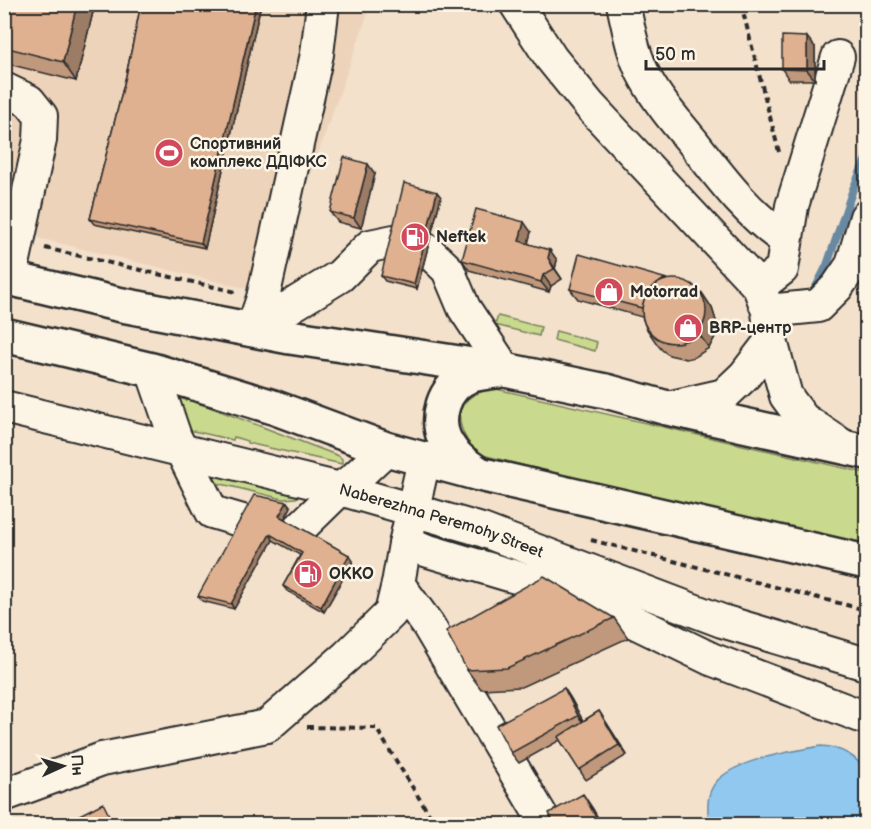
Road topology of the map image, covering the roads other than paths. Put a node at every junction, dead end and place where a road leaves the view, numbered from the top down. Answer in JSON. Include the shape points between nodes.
{"nodes":[{"id":1,"x":323,"y":4,"type":"edge"},
{"id":2,"x":516,"y":4,"type":"edge"},
{"id":3,"x":628,"y":6,"type":"edge"},
{"id":4,"x":838,"y":57,"type":"dead end"},
{"id":5,"x":4,"y":89,"type":"edge"},
{"id":6,"x":867,"y":217,"type":"edge"},
{"id":7,"x":786,"y":240,"type":"junction"},
{"id":8,"x":7,"y":277,"type":"edge"},
{"id":9,"x":766,"y":313,"type":"junction"},
{"id":10,"x":252,"y":330,"type":"junction"},
{"id":11,"x":4,"y":335,"type":"edge"},
{"id":12,"x":152,"y":370,"type":"junction"},
{"id":13,"x":505,"y":370,"type":"junction"},
{"id":14,"x":4,"y":407,"type":"edge"},
{"id":15,"x":667,"y":408,"type":"junction"},
{"id":16,"x":386,"y":449,"type":"junction"},
{"id":17,"x":856,"y":449,"type":"edge"},
{"id":18,"x":183,"y":452,"type":"junction"},
{"id":19,"x":424,"y":460,"type":"junction"},
{"id":20,"x":479,"y":474,"type":"junction"},
{"id":21,"x":340,"y":489,"type":"junction"},
{"id":22,"x":412,"y":511,"type":"junction"},
{"id":23,"x":246,"y":522,"type":"edge"},
{"id":24,"x":298,"y":530,"type":"edge"},
{"id":25,"x":405,"y":544,"type":"junction"},
{"id":26,"x":867,"y":562,"type":"edge"},
{"id":27,"x":398,"y":584,"type":"junction"},
{"id":28,"x":867,"y":664,"type":"edge"},
{"id":29,"x":867,"y":718,"type":"edge"},
{"id":30,"x":4,"y":795,"type":"edge"},
{"id":31,"x":546,"y":825,"type":"edge"}],
"edges":[{"from":1,"to":10,"type":"street","via":[[317,54],[263,298]]},
{"from":2,"to":9,"type":"street","via":[[550,58]]},
{"from":3,"to":7,"type":"street","via":[[632,47],[646,79],[731,191]]},
{"from":4,"to":7,"type":"street","via":[[792,206]]},
{"from":5,"to":8,"type":"street","via":[[29,101],[41,116],[40,141]]},
{"from":6,"to":9,"type":"street","via":[[852,265],[818,306]]},
{"from":7,"to":9,"type":"street","via":[[782,269]]},
{"from":8,"to":10,"type":"main road","via":[[117,304]]},
{"from":9,"to":15,"type":"street","via":[[746,375],[724,395]]},
{"from":9,"to":17,"type":"street","via":[[786,396],[803,419]]},
{"from":10,"to":13,"type":"main road"},
{"from":10,"to":13,"type":"street","via":[[340,276],[370,246],[394,242],[427,250],[448,270],[464,309]]},
{"from":11,"to":12,"type":"main road"},
{"from":12,"to":16,"type":"main road","via":[[273,407]]},
{"from":12,"to":18,"type":"street"},
{"from":13,"to":15,"type":"main road"},
{"from":13,"to":20,"type":"main road","via":[[468,377],[448,393],[442,407],[447,444]]},
{"from":14,"to":18,"type":"street","name":"Naberezhna Peremohy Street"},
{"from":15,"to":17,"type":"main road"},
{"from":16,"to":19,"type":"main road"},
{"from":16,"to":21,"type":"street"},
{"from":18,"to":21,"type":"street","name":"Naberezhna Peremohy Street"},
{"from":18,"to":23,"type":"street","via":[[212,512]]},
{"from":19,"to":20,"type":"main road"},
{"from":19,"to":22,"type":"street"},
{"from":20,"to":26,"type":"main road"},
{"from":21,"to":22,"type":"street","name":"Naberezhna Peremohy Street"},
{"from":21,"to":24,"type":"street"},
{"from":22,"to":25,"type":"street"},
{"from":22,"to":28,"type":"street","name":"Naberezhna Peremohy Street","via":[[482,530],[722,621]]},
{"from":25,"to":27,"type":"street"},
{"from":25,"to":29,"type":"street","via":[[583,597],[711,659]]},
{"from":27,"to":30,"type":"street","via":[[391,613],[267,726],[102,759]]},
{"from":27,"to":31,"type":"street","via":[[428,625]]}]}
